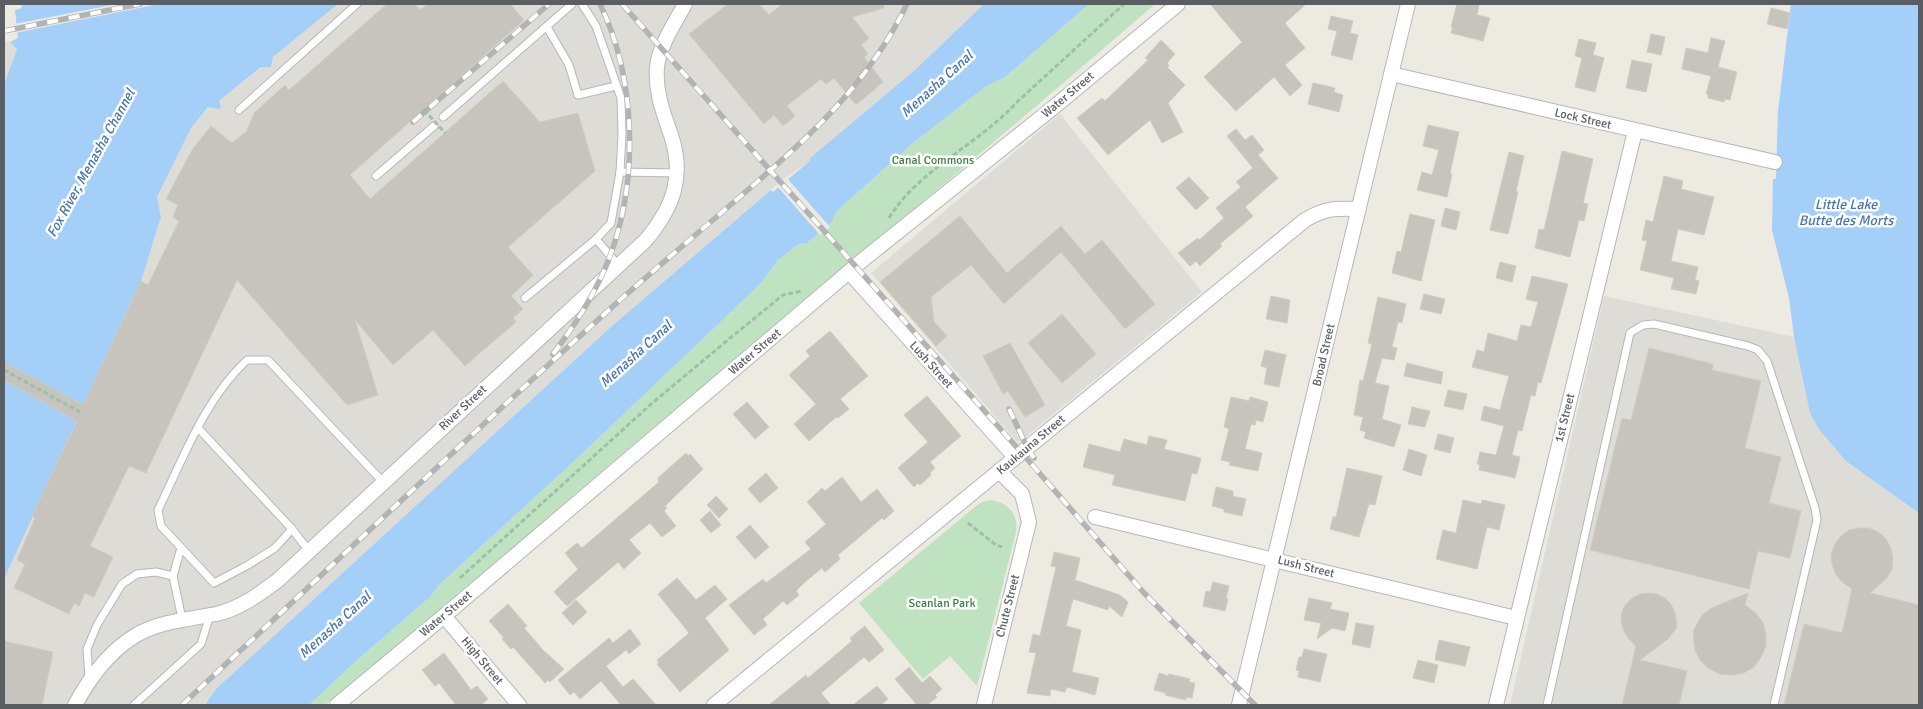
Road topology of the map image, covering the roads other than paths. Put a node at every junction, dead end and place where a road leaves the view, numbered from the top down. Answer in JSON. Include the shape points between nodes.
{"nodes":[{"id":1,"x":357,"y":4,"type":"edge"},
{"id":2,"x":572,"y":4,"type":"edge"},
{"id":3,"x":582,"y":4,"type":"edge"},
{"id":4,"x":685,"y":4,"type":"edge"},
{"id":5,"x":1178,"y":4,"type":"edge"},
{"id":6,"x":1408,"y":4,"type":"edge"},
{"id":7,"x":547,"y":27,"type":"junction"},
{"id":8,"x":1391,"y":74,"type":"junction"},
{"id":9,"x":616,"y":86,"type":"junction"},
{"id":10,"x":239,"y":110,"type":"dead end"},
{"id":11,"x":443,"y":117,"type":"dead end"},
{"id":12,"x":434,"y":126,"type":"dead end"},
{"id":13,"x":1636,"y":131,"type":"junction"},
{"id":14,"x":1776,"y":162,"type":"dead end"},
{"id":15,"x":620,"y":172,"type":"junction"},
{"id":16,"x":677,"y":173,"type":"junction"},
{"id":17,"x":376,"y":176,"type":"dead end"},
{"id":18,"x":1359,"y":209,"type":"junction"},
{"id":19,"x":596,"y":239,"type":"junction"},
{"id":20,"x":618,"y":265,"type":"junction"},
{"id":21,"x":849,"y":272,"type":"junction"},
{"id":22,"x":525,"y":298,"type":"dead end"},
{"id":23,"x":198,"y":428,"type":"junction"},
{"id":24,"x":1015,"y":458,"type":"junction"},
{"id":25,"x":999,"y":471,"type":"junction"},
{"id":26,"x":383,"y":482,"type":"junction"},
{"id":27,"x":1095,"y":517,"type":"dead end"},
{"id":28,"x":292,"y":529,"type":"junction"},
{"id":29,"x":181,"y":548,"type":"junction"},
{"id":30,"x":309,"y":551,"type":"junction"},
{"id":31,"x":1275,"y":560,"type":"junction"},
{"id":32,"x":173,"y":576,"type":"junction"},
{"id":33,"x":210,"y":615,"type":"junction"},
{"id":34,"x":444,"y":616,"type":"junction"},
{"id":35,"x":1516,"y":618,"type":"junction"},
{"id":36,"x":182,"y":619,"type":"junction"},
{"id":37,"x":89,"y":680,"type":"junction"},
{"id":38,"x":75,"y":705,"type":"edge"},
{"id":39,"x":134,"y":705,"type":"edge"},
{"id":40,"x":337,"y":705,"type":"edge"},
{"id":41,"x":519,"y":705,"type":"edge"},
{"id":42,"x":714,"y":705,"type":"edge"},
{"id":43,"x":984,"y":705,"type":"edge"},
{"id":44,"x":1239,"y":705,"type":"edge"},
{"id":45,"x":1496,"y":705,"type":"edge"},
{"id":46,"x":1547,"y":705,"type":"edge"},
{"id":47,"x":1774,"y":705,"type":"edge"}],
"edges":[{"from":1,"to":10,"type":"lane"},
{"from":2,"to":7,"type":"lane"},
{"from":3,"to":9,"type":"lane","via":[[596,26]]},
{"from":4,"to":16,"type":"street","name":"River Street","via":[[657,66],[659,100],[676,151]]},
{"from":5,"to":21,"type":"street","name":"Water Street"},
{"from":6,"to":8,"type":"street","name":"Broad Street"},
{"from":7,"to":9,"type":"lane","via":[[569,65],[578,95]]},
{"from":7,"to":11,"type":"lane"},
{"from":8,"to":13,"type":"street","name":"Lock Street"},
{"from":8,"to":18,"type":"street","name":"Broad Street"},
{"from":9,"to":15,"type":"lane","via":[[621,98]]},
{"from":12,"to":17,"type":"lane"},
{"from":13,"to":14,"type":"street","name":"Lock Street"},
{"from":13,"to":35,"type":"street","name":"1st Street"},
{"from":15,"to":16,"type":"lane"},
{"from":15,"to":19,"type":"lane","via":[[611,223]]},
{"from":16,"to":20,"type":"street","name":"River Street","via":[[675,189],[660,223]]},
{"from":18,"to":24,"type":"street","name":"Kaukauna Street","via":[[1335,208],[1305,220]]},
{"from":18,"to":31,"type":"street","name":"Broad Street"},
{"from":19,"to":20,"type":"lane"},
{"from":19,"to":22,"type":"lane"},
{"from":20,"to":26,"type":"street","name":"River Street"},
{"from":21,"to":24,"type":"street","name":"Lush Street"},
{"from":21,"to":34,"type":"street","name":"Water Street"},
{"from":23,"to":26,"type":"lane","via":[[231,375],[247,360],[268,360]]},
{"from":23,"to":28,"type":"lane"},
{"from":23,"to":29,"type":"lane","via":[[158,510],[161,526]]},
{"from":24,"to":25,"type":"street","name":"Kaukauna Street"},
{"from":25,"to":42,"type":"street","name":"Kaukauna Street"},
{"from":25,"to":43,"type":"street","name":"Chute Street","via":[[1022,494],[1028,522]]},
{"from":26,"to":30,"type":"street","name":"River Street"},
{"from":27,"to":31,"type":"street","name":"Lush Street"},
{"from":28,"to":29,"type":"lane","via":[[275,548],[214,583]]},
{"from":28,"to":30,"type":"lane"},
{"from":29,"to":32,"type":"lane"},
{"from":30,"to":33,"type":"street","name":"River Street","via":[[258,595],[240,606]]},
{"from":31,"to":35,"type":"street","name":"Lush Street"},
{"from":31,"to":44,"type":"street","name":"Broad Street"},
{"from":32,"to":36,"type":"lane"},
{"from":32,"to":37,"type":"lane","via":[[156,572],[137,574],[122,584],[97,625],[87,649]]},
{"from":33,"to":36,"type":"street","name":"River Street"},
{"from":33,"to":39,"type":"lane","via":[[201,644]]},
{"from":34,"to":40,"type":"street","name":"Water Street"},
{"from":34,"to":41,"type":"street","name":"High Street"},
{"from":35,"to":45,"type":"street","name":"1st Street"},
{"from":36,"to":37,"type":"street","name":"River Street","via":[[138,634],[101,665]]},
{"from":37,"to":38,"type":"street","name":"River Street"},
{"from":46,"to":47,"type":"lane","via":[[1630,333],[1643,325],[1654,324],[1758,350],[1767,361],[1815,508],[1817,520]]}]}
